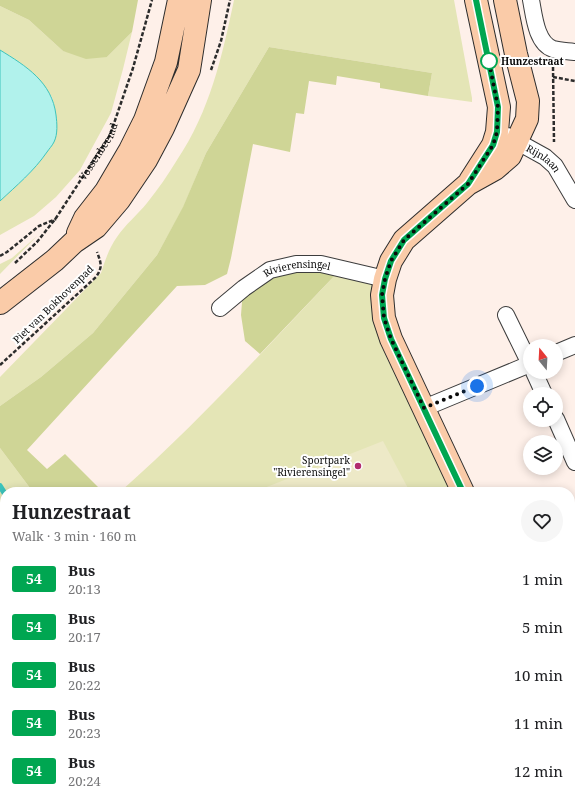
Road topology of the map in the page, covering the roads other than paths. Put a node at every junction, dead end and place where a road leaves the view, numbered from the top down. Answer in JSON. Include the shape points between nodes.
{"nodes":[{"id":1,"x":179,"y":0,"type":"edge"},
{"id":2,"x":200,"y":0,"type":"edge"},
{"id":3,"x":476,"y":0,"type":"edge"},
{"id":4,"x":505,"y":0,"type":"edge"},
{"id":5,"x":531,"y":0,"type":"edge"},
{"id":6,"x":575,"y":52,"type":"edge"},
{"id":7,"x":497,"y":132,"type":"junction"},
{"id":8,"x":517,"y":142,"type":"junction"},
{"id":9,"x":468,"y":184,"type":"junction"},
{"id":10,"x":575,"y":200,"type":"edge"},
{"id":11,"x":74,"y":242,"type":"junction"},
{"id":12,"x":385,"y":279,"type":"junction"},
{"id":13,"x":0,"y":303,"type":"edge"},
{"id":14,"x":220,"y":308,"type":"dead end"},
{"id":15,"x":506,"y":315,"type":"dead end"},
{"id":16,"x":575,"y":345,"type":"edge"},
{"id":17,"x":523,"y":350,"type":"edge"},
{"id":18,"x":563,"y":350,"type":"edge"},
{"id":19,"x":523,"y":367,"type":"edge"},
{"id":20,"x":424,"y":408,"type":"junction"},
{"id":21,"x":560,"y":427,"type":"edge"},
{"id":22,"x":575,"y":462,"type":"edge"},
{"id":23,"x":461,"y":487,"type":"edge"}],
"edges":[{"from":1,"to":11,"type":"street","via":[[166,62],[145,120],[106,191],[85,218]]},
{"from":2,"to":11,"type":"street","via":[[189,70],[163,128],[146,160],[119,200],[96,227]]},
{"from":3,"to":7,"type":"street","via":[[498,107]]},
{"from":4,"to":8,"type":"street","via":[[528,102],[527,119]]},
{"from":5,"to":6,"type":"street","via":[[538,33],[544,43],[552,48]]},
{"from":7,"to":8,"type":"street","name":"Rijnlaan"},
{"from":7,"to":9,"type":"street","via":[[493,145]]},
{"from":8,"to":9,"type":"street","via":[[510,156],[495,169]]},
{"from":8,"to":10,"type":"street","name":"Rijnlaan","via":[[545,156],[555,166]]},
{"from":9,"to":12,"type":"street","via":[[404,240],[391,261]]},
{"from":11,"to":13,"type":"street"},
{"from":12,"to":14,"type":"street","name":"Rivierensingel","via":[[321,264],[296,264],[270,270]]},
{"from":12,"to":20,"type":"street","via":[[382,295],[384,318],[391,339]]},
{"from":15,"to":17,"type":"street"},
{"from":16,"to":18,"type":"street"},
{"from":19,"to":20,"type":"street"},
{"from":20,"to":23,"type":"street"},
{"from":21,"to":22,"type":"street"}]}
